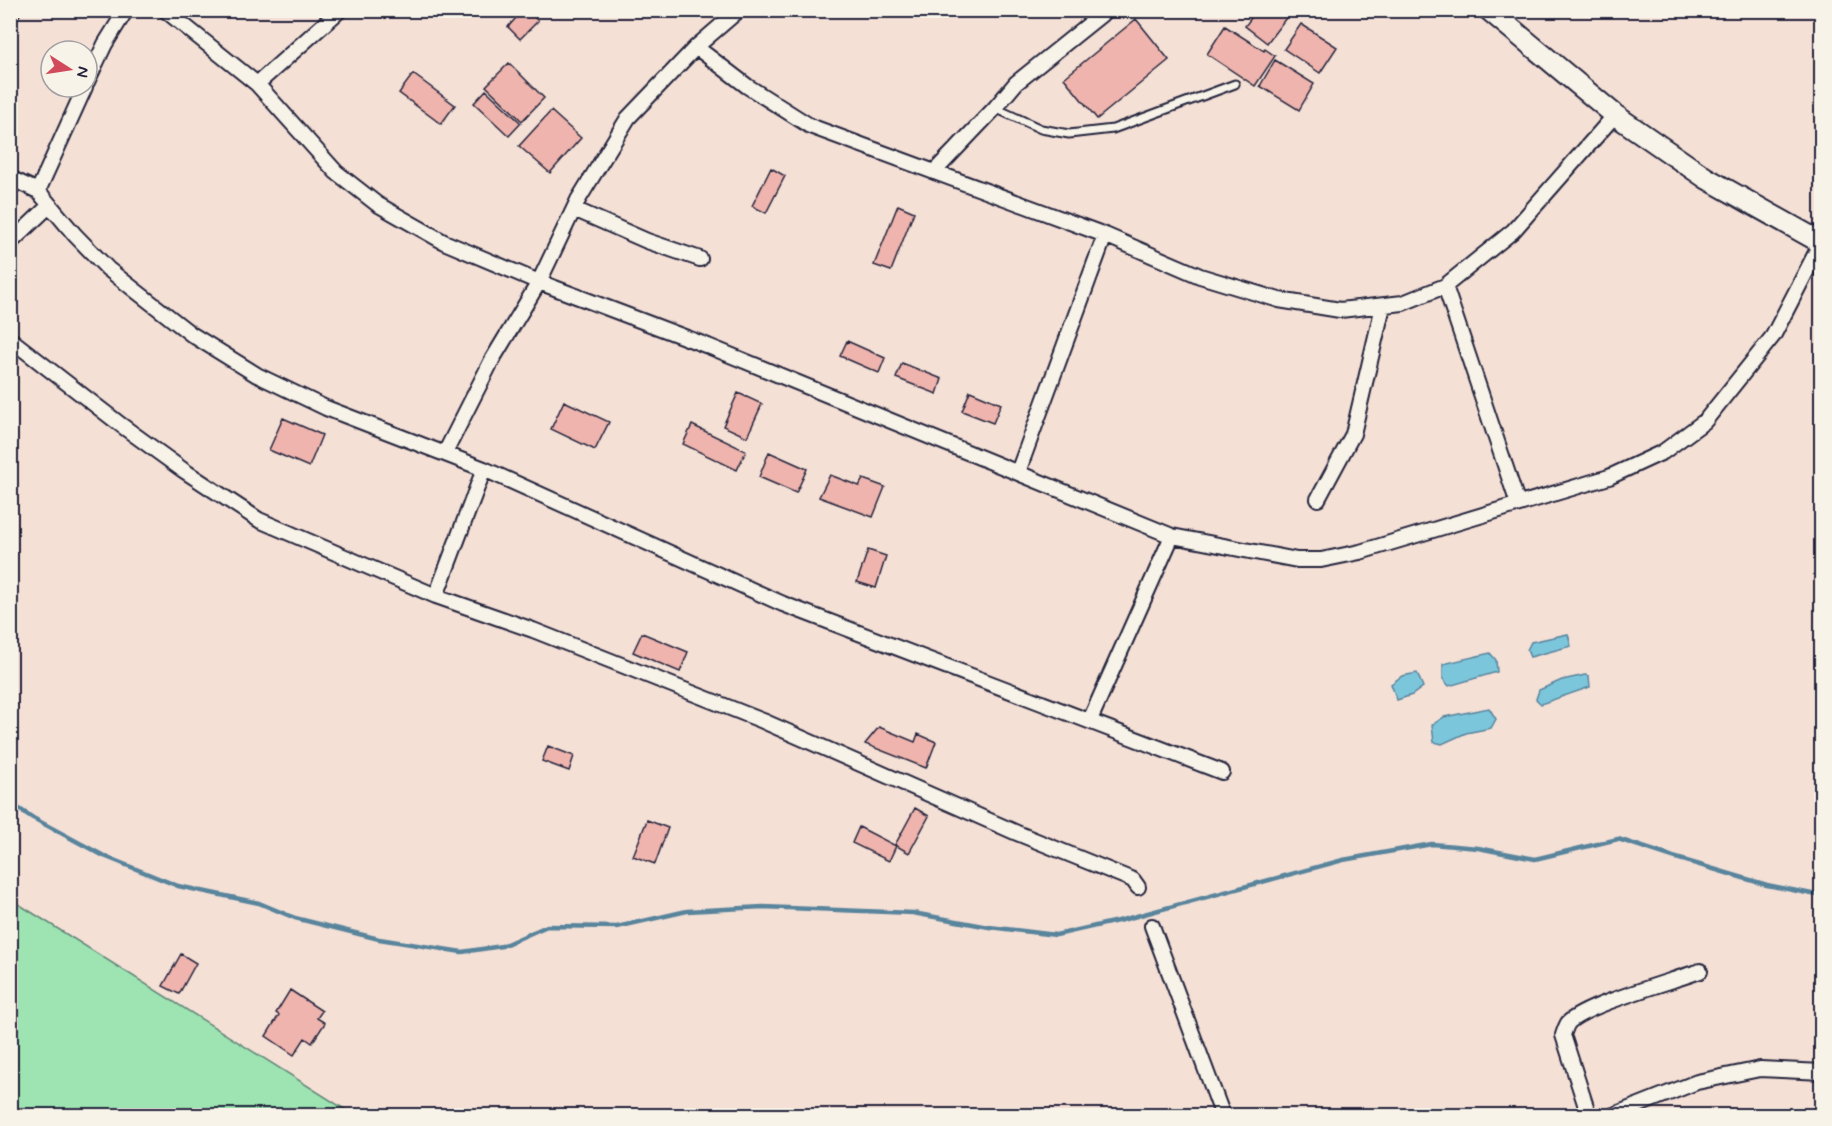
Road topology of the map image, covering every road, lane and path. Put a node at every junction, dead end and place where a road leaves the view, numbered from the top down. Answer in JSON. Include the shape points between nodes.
{"nodes":[{"id":1,"x":13,"y":10,"type":"edge"},
{"id":2,"x":126,"y":10,"type":"edge"},
{"id":3,"x":165,"y":10,"type":"edge"},
{"id":4,"x":340,"y":10,"type":"edge"},
{"id":5,"x":739,"y":10,"type":"edge"},
{"id":6,"x":1107,"y":10,"type":"edge"},
{"id":7,"x":1489,"y":10,"type":"edge"},
{"id":8,"x":10,"y":15,"type":"edge"},
{"id":9,"x":696,"y":46,"type":"junction"},
{"id":10,"x":99,"y":57,"type":"edge"},
{"id":11,"x":256,"y":84,"type":"junction"},
{"id":12,"x":1235,"y":84,"type":"dead end"},
{"id":13,"x":80,"y":99,"type":"edge"},
{"id":14,"x":995,"y":108,"type":"junction"},
{"id":15,"x":1615,"y":115,"type":"junction"},
{"id":16,"x":935,"y":171,"type":"junction"},
{"id":17,"x":10,"y":178,"type":"edge"},
{"id":18,"x":38,"y":191,"type":"junction"},
{"id":19,"x":50,"y":205,"type":"junction"},
{"id":20,"x":574,"y":209,"type":"junction"},
{"id":21,"x":1105,"y":235,"type":"junction"},
{"id":22,"x":10,"y":243,"type":"edge"},
{"id":23,"x":1821,"y":243,"type":"edge"},
{"id":24,"x":700,"y":259,"type":"dead end"},
{"id":25,"x":539,"y":282,"type":"junction"},
{"id":26,"x":1445,"y":286,"type":"junction"},
{"id":27,"x":1383,"y":306,"type":"junction"},
{"id":28,"x":10,"y":339,"type":"edge"},
{"id":29,"x":445,"y":453,"type":"junction"},
{"id":30,"x":484,"y":468,"type":"junction"},
{"id":31,"x":1018,"y":472,"type":"junction"},
{"id":32,"x":1318,"y":499,"type":"dead end"},
{"id":33,"x":1518,"y":504,"type":"junction"},
{"id":34,"x":1172,"y":536,"type":"junction"},
{"id":35,"x":436,"y":596,"type":"junction"},
{"id":36,"x":1090,"y":720,"type":"junction"},
{"id":37,"x":1222,"y":772,"type":"dead end"},
{"id":38,"x":1138,"y":888,"type":"dead end"},
{"id":39,"x":1152,"y":926,"type":"dead end"},
{"id":40,"x":1700,"y":971,"type":"dead end"},
{"id":41,"x":1821,"y":1072,"type":"edge"},
{"id":42,"x":1223,"y":1116,"type":"edge"},
{"id":43,"x":1589,"y":1116,"type":"edge"},
{"id":44,"x":1611,"y":1116,"type":"edge"}],
"edges":[{"from":1,"to":8,"type":"street"},
{"from":2,"to":10,"type":"street"},
{"from":3,"to":11,"type":"street"},
{"from":4,"to":11,"type":"street"},
{"from":5,"to":9,"type":"street"},
{"from":6,"to":14,"type":"street","via":[[1016,83]]},
{"from":7,"to":15,"type":"street"},
{"from":9,"to":16,"type":"street","via":[[747,86],[810,126]]},
{"from":9,"to":20,"type":"street","via":[[628,118]]},
{"from":11,"to":25,"type":"street","via":[[336,172],[377,204],[444,242]]},
{"from":12,"to":14,"type":"lane","via":[[1113,129],[1069,134],[1041,129]]},
{"from":13,"to":18,"type":"street"},
{"from":14,"to":16,"type":"street"},
{"from":15,"to":23,"type":"street","via":[[1706,178]]},
{"from":15,"to":26,"type":"street","via":[[1513,231]]},
{"from":16,"to":21,"type":"street"},
{"from":17,"to":18,"type":"street"},
{"from":18,"to":19,"type":"street"},
{"from":19,"to":22,"type":"street"},
{"from":19,"to":29,"type":"street","via":[[108,269],[191,334],[257,375],[326,408]]},
{"from":20,"to":24,"type":"street"},
{"from":20,"to":25,"type":"street"},
{"from":21,"to":27,"type":"street","via":[[1200,276],[1279,300],[1340,310]]},
{"from":21,"to":31,"type":"street"},
{"from":23,"to":33,"type":"street","via":[[1773,336],[1705,421],[1663,452],[1609,477]]},
{"from":25,"to":29,"type":"street","via":[[492,360]]},
{"from":25,"to":31,"type":"street"},
{"from":26,"to":27,"type":"street","via":[[1403,303]]},
{"from":26,"to":33,"type":"street"},
{"from":27,"to":32,"type":"street","via":[[1353,434]]},
{"from":28,"to":35,"type":"street","via":[[121,425],[259,520]]},
{"from":29,"to":30,"type":"street"},
{"from":30,"to":35,"type":"street"},
{"from":30,"to":36,"type":"street","via":[[783,604]]},
{"from":31,"to":34,"type":"street"},
{"from":33,"to":34,"type":"street","via":[[1321,560],[1297,560]]},
{"from":34,"to":36,"type":"street"},
{"from":35,"to":38,"type":"street","via":[[763,720],[1133,880]]},
{"from":36,"to":37,"type":"street"},
{"from":39,"to":42,"type":"street"},
{"from":40,"to":43,"type":"street","via":[[1606,1004],[1568,1023],[1563,1035]]},
{"from":41,"to":44,"type":"street","via":[[1760,1069],[1697,1082]]}]}
